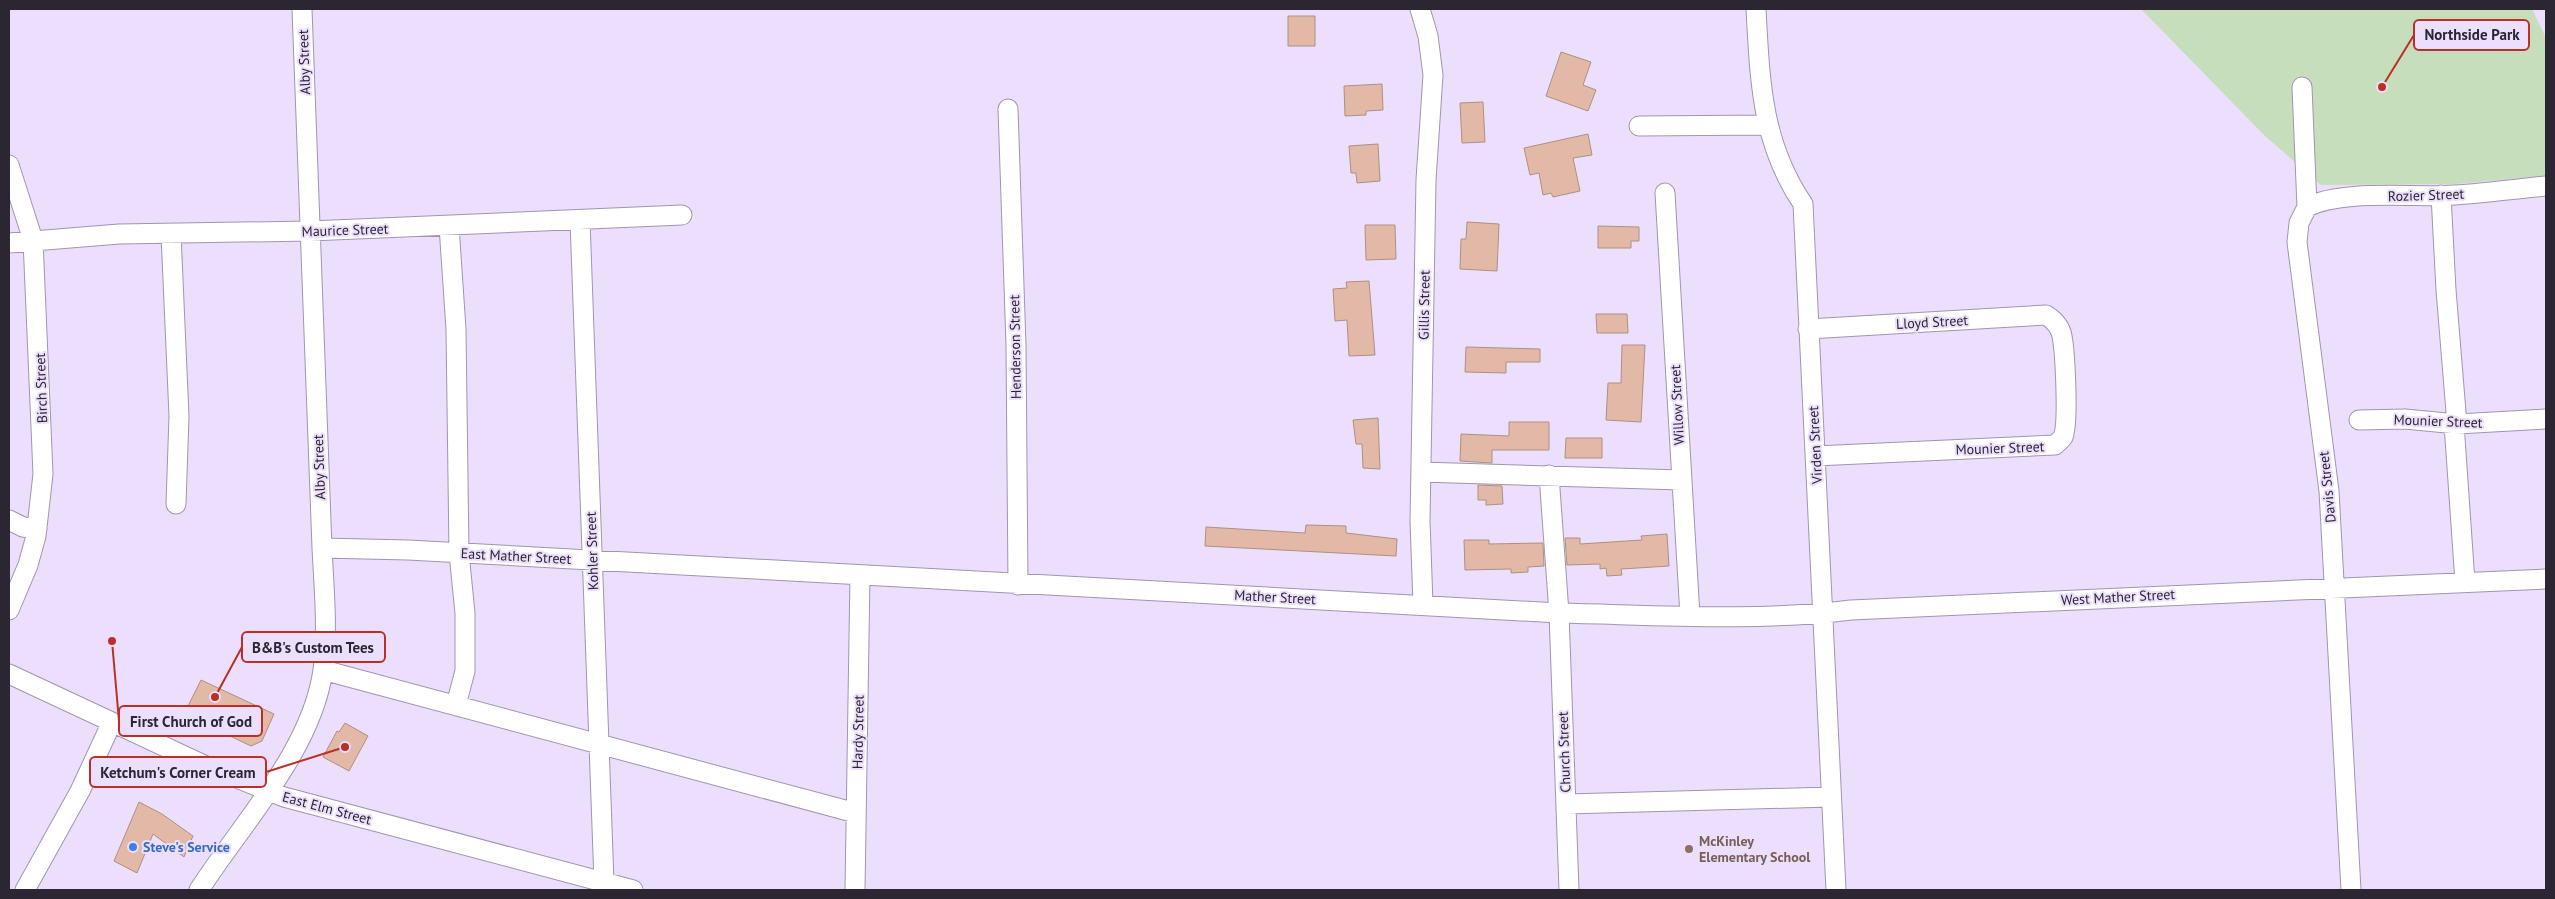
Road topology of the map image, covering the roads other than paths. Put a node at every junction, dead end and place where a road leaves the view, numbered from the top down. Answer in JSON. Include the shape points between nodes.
{"nodes":[{"id":1,"x":302,"y":9,"type":"edge"},
{"id":2,"x":1420,"y":9,"type":"edge"},
{"id":3,"x":1756,"y":9,"type":"edge"},
{"id":4,"x":2302,"y":87,"type":"dead end"},
{"id":5,"x":1008,"y":108,"type":"dead end"},
{"id":6,"x":1639,"y":126,"type":"dead end"},
{"id":7,"x":1767,"y":126,"type":"junction"},
{"id":8,"x":9,"y":165,"type":"edge"},
{"id":9,"x":2546,"y":186,"type":"edge"},
{"id":10,"x":1665,"y":194,"type":"dead end"},
{"id":11,"x":2440,"y":195,"type":"junction"},
{"id":12,"x":2307,"y":207,"type":"junction"},
{"id":13,"x":682,"y":215,"type":"dead end"},
{"id":14,"x":580,"y":220,"type":"junction"},
{"id":15,"x":448,"y":226,"type":"junction"},
{"id":16,"x":310,"y":231,"type":"junction"},
{"id":17,"x":171,"y":234,"type":"junction"},
{"id":18,"x":33,"y":240,"type":"junction"},
{"id":19,"x":9,"y":244,"type":"edge"},
{"id":20,"x":2054,"y":320,"type":"joint"},
{"id":21,"x":1808,"y":329,"type":"junction"},
{"id":22,"x":2546,"y":419,"type":"edge"},
{"id":23,"x":2359,"y":420,"type":"dead end"},
{"id":24,"x":2456,"y":424,"type":"junction"},
{"id":25,"x":1815,"y":456,"type":"junction"},
{"id":26,"x":1421,"y":472,"type":"junction"},
{"id":27,"x":1549,"y":475,"type":"junction"},
{"id":28,"x":1681,"y":480,"type":"junction"},
{"id":29,"x":176,"y":504,"type":"dead end"},
{"id":30,"x":9,"y":520,"type":"edge"},
{"id":31,"x":37,"y":529,"type":"junction"},
{"id":32,"x":322,"y":548,"type":"junction"},
{"id":33,"x":459,"y":553,"type":"junction"},
{"id":34,"x":592,"y":561,"type":"junction"},
{"id":35,"x":860,"y":575,"type":"junction"},
{"id":36,"x":2546,"y":579,"type":"edge"},
{"id":37,"x":2465,"y":582,"type":"junction"},
{"id":38,"x":1018,"y":585,"type":"junction"},
{"id":39,"x":2335,"y":587,"type":"junction"},
{"id":40,"x":1423,"y":604,"type":"junction"},
{"id":41,"x":9,"y":610,"type":"edge"},
{"id":42,"x":1559,"y":613,"type":"junction"},
{"id":43,"x":1822,"y":614,"type":"junction"},
{"id":44,"x":1690,"y":616,"type":"junction"},
{"id":45,"x":323,"y":670,"type":"junction"},
{"id":46,"x":9,"y":674,"type":"edge"},
{"id":47,"x":456,"y":705,"type":"junction"},
{"id":48,"x":112,"y":722,"type":"junction"},
{"id":49,"x":599,"y":742,"type":"junction"},
{"id":50,"x":269,"y":792,"type":"junction"},
{"id":51,"x":1831,"y":797,"type":"junction"},
{"id":52,"x":1566,"y":804,"type":"junction"},
{"id":53,"x":856,"y":813,"type":"junction"},
{"id":54,"x":604,"y":882,"type":"junction"},
{"id":55,"x":25,"y":890,"type":"edge"},
{"id":56,"x":199,"y":890,"type":"edge"},
{"id":57,"x":633,"y":890,"type":"edge"},
{"id":58,"x":855,"y":890,"type":"edge"},
{"id":59,"x":1569,"y":890,"type":"edge"},
{"id":60,"x":1836,"y":890,"type":"edge"},
{"id":61,"x":2351,"y":890,"type":"edge"}],
"edges":[{"from":1,"to":16,"type":"street","name":"Alby Street"},
{"from":2,"to":26,"type":"street","name":"Gillis Street","via":[[1428,36],[1433,76],[1426,180]]},
{"from":3,"to":7,"type":"street","name":"Virden Street","via":[[1760,80]]},
{"from":4,"to":12,"type":"street","name":"Davis Street"},
{"from":5,"to":38,"type":"street","name":"Henderson Street","via":[[1016,345]]},
{"from":6,"to":7,"type":"street"},
{"from":7,"to":21,"type":"street","name":"Virden Street","via":[[1788,183],[1803,204]]},
{"from":8,"to":18,"type":"street","name":"Birch Street"},
{"from":9,"to":11,"type":"street","name":"Rozier Street"},
{"from":10,"to":28,"type":"street","name":"Willow Street"},
{"from":11,"to":12,"type":"street","name":"Rozier Street","via":[[2348,197]]},
{"from":11,"to":24,"type":"street"},
{"from":12,"to":39,"type":"street","name":"Davis Street","via":[[2299,223],[2297,242],[2329,491]]},
{"from":13,"to":14,"type":"street","name":"Maurice Street"},
{"from":14,"to":15,"type":"street","name":"Maurice Street"},
{"from":14,"to":34,"type":"street","name":"Kohler Street"},
{"from":15,"to":16,"type":"street","name":"Maurice Street"},
{"from":15,"to":33,"type":"street","via":[[456,329]]},
{"from":16,"to":17,"type":"street","name":"Maurice Street"},
{"from":16,"to":32,"type":"street","name":"Alby Street"},
{"from":17,"to":18,"type":"street","name":"Maurice Street"},
{"from":17,"to":29,"type":"street","via":[[179,416]]},
{"from":18,"to":19,"type":"street","name":"Maurice Street"},
{"from":18,"to":31,"type":"street","name":"Birch Street","via":[[43,474]]},
{"from":20,"to":21,"type":"street","name":"Lloyd Street","via":[[2046,315]]},
{"from":20,"to":25,"type":"street","name":"Mounier Street","via":[[2062,335],[2065,425],[2063,438],[2055,445]]},
{"from":21,"to":25,"type":"street","name":"Virden Street"},
{"from":22,"to":24,"type":"street","name":"Mounier Street"},
{"from":23,"to":24,"type":"street","name":"Mounier Street","via":[[2405,419]]},
{"from":24,"to":37,"type":"street"},
{"from":25,"to":43,"type":"street","name":"Virden Street"},
{"from":26,"to":27,"type":"street"},
{"from":26,"to":40,"type":"street","name":"Gillis Street"},
{"from":27,"to":28,"type":"street"},
{"from":27,"to":42,"type":"street","name":"Church Street"},
{"from":28,"to":44,"type":"street","name":"Willow Street"},
{"from":30,"to":31,"type":"street"},
{"from":31,"to":41,"type":"street","name":"Birch Street","via":[[28,565]]},
{"from":32,"to":33,"type":"street","name":"East Mather Street"},
{"from":32,"to":45,"type":"street","name":"Alby Street"},
{"from":33,"to":34,"type":"street","name":"East Mather Street"},
{"from":33,"to":47,"type":"street","via":[[465,613],[465,671]]},
{"from":34,"to":35,"type":"street","name":"East Mather Street"},
{"from":34,"to":49,"type":"street","name":"Kohler Street"},
{"from":35,"to":38,"type":"street","name":"Mather Street"},
{"from":35,"to":53,"type":"street","name":"Hardy Street"},
{"from":36,"to":37,"type":"street","name":"West Mather Street"},
{"from":37,"to":39,"type":"street","name":"West Mather Street"},
{"from":38,"to":40,"type":"street","name":"Mather Street"},
{"from":39,"to":43,"type":"street","name":"West Mather Street"},
{"from":39,"to":61,"type":"street","name":"Davis Street"},
{"from":40,"to":42,"type":"street","name":"Mather Street"},
{"from":42,"to":44,"type":"street","name":"Mather Street"},
{"from":42,"to":52,"type":"street","name":"Church Street"},
{"from":43,"to":44,"type":"street","name":"West Mather Street"},
{"from":43,"to":51,"type":"street","name":"Virden Street"},
{"from":45,"to":47,"type":"street"},
{"from":45,"to":50,"type":"street","name":"Alby Street","via":[[308,721]]},
{"from":46,"to":48,"type":"street","name":"East Elm Street"},
{"from":47,"to":49,"type":"street"},
{"from":48,"to":50,"type":"street","name":"East Elm Street"},
{"from":48,"to":55,"type":"street","via":[[80,791]]},
{"from":49,"to":53,"type":"street"},
{"from":49,"to":54,"type":"street","name":"Kohler Street"},
{"from":50,"to":54,"type":"street","name":"East Elm Street"},
{"from":50,"to":56,"type":"street","name":"Alby Street"},
{"from":51,"to":52,"type":"street"},
{"from":51,"to":60,"type":"street","name":"Virden Street"},
{"from":52,"to":59,"type":"street","name":"Church Street"},
{"from":53,"to":58,"type":"street","name":"Hardy Street"},
{"from":54,"to":57,"type":"street","name":"East Elm Street"}]}
